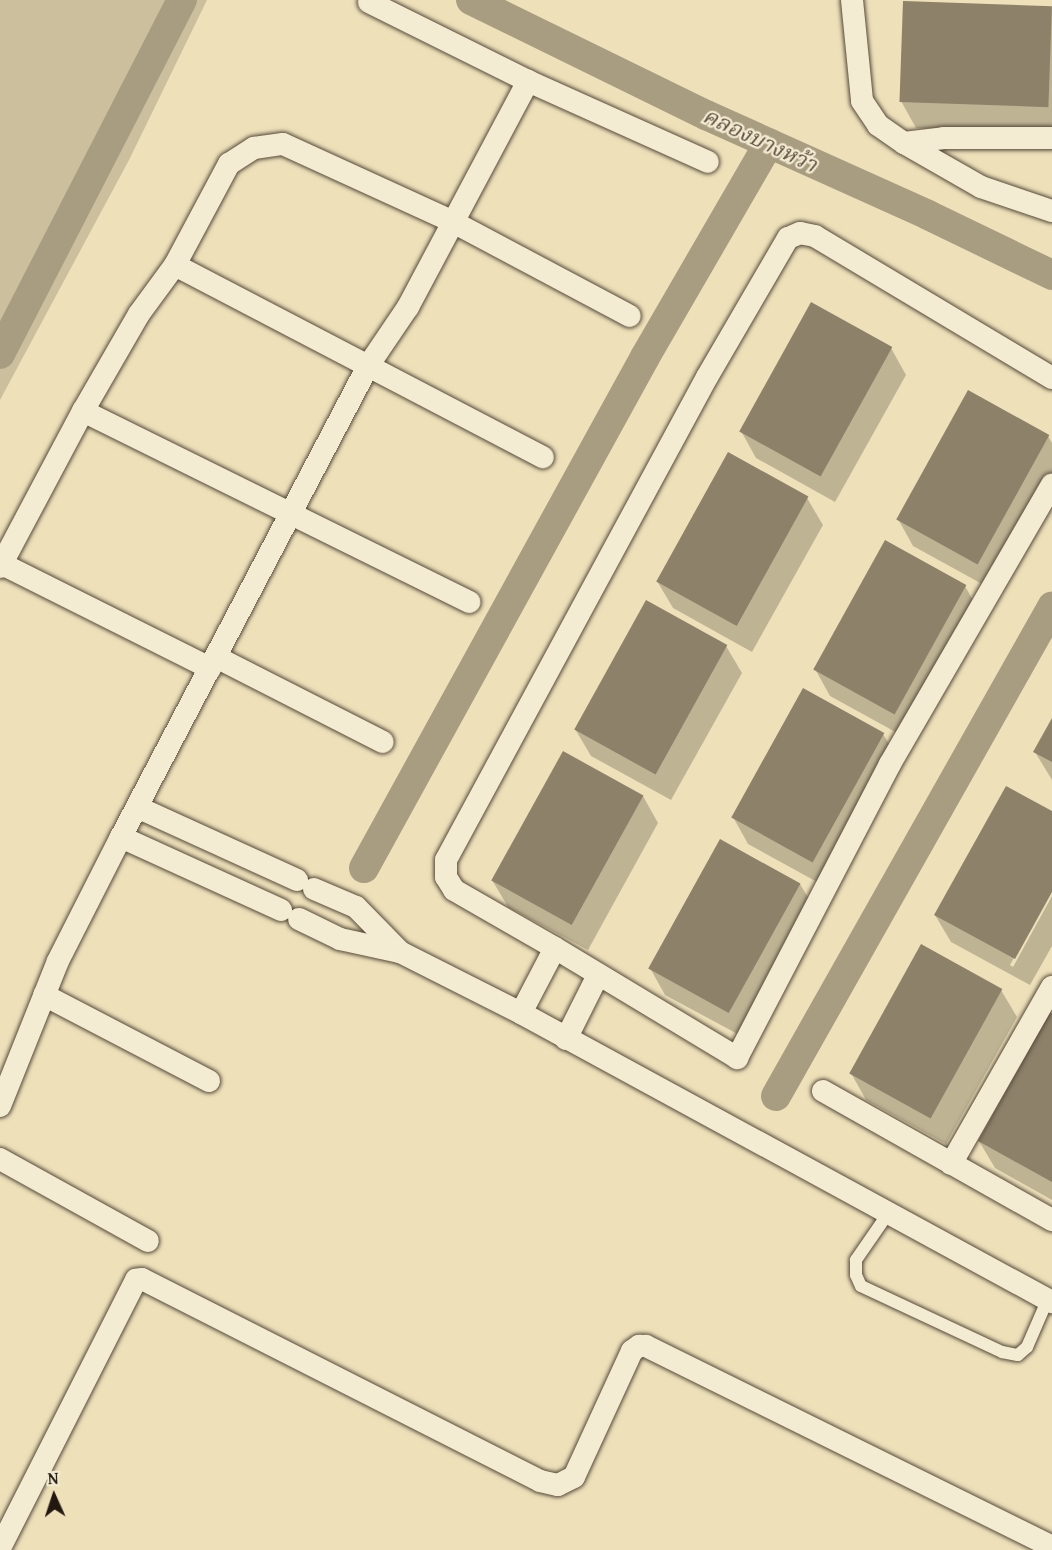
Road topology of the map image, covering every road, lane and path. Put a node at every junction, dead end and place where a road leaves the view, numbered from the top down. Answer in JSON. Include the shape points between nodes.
{"nodes":[{"id":1,"x":852,"y":0,"type":"edge"},
{"id":2,"x":369,"y":2,"type":"dead end"},
{"id":3,"x":528,"y":81,"type":"junction"},
{"id":4,"x":1052,"y":138,"type":"edge"},
{"id":5,"x":904,"y":143,"type":"junction"},
{"id":6,"x":708,"y":162,"type":"dead end"},
{"id":7,"x":1052,"y":212,"type":"edge"},
{"id":8,"x":453,"y":222,"type":"junction"},
{"id":9,"x":175,"y":265,"type":"junction"},
{"id":10,"x":630,"y":316,"type":"dead end"},
{"id":11,"x":368,"y":366,"type":"junction"},
{"id":12,"x":1052,"y":378,"type":"edge"},
{"id":13,"x":83,"y":411,"type":"junction"},
{"id":14,"x":543,"y":457,"type":"dead end"},
{"id":15,"x":1052,"y":485,"type":"edge"},
{"id":16,"x":291,"y":514,"type":"junction"},
{"id":17,"x":0,"y":565,"type":"edge"},
{"id":18,"x":469,"y":602,"type":"dead end"},
{"id":19,"x":213,"y":662,"type":"junction"},
{"id":20,"x":383,"y":742,"type":"dead end"},
{"id":21,"x":137,"y":807,"type":"junction"},
{"id":22,"x":121,"y":837,"type":"junction"},
{"id":23,"x":555,"y":948,"type":"junction"},
{"id":24,"x":400,"y":952,"type":"junction"},
{"id":25,"x":598,"y":975,"type":"junction"},
{"id":26,"x":1052,"y":987,"type":"edge"},
{"id":27,"x":44,"y":995,"type":"junction"},
{"id":28,"x":521,"y":1013,"type":"junction"},
{"id":29,"x":566,"y":1039,"type":"junction"},
{"id":30,"x":209,"y":1081,"type":"dead end"},
{"id":31,"x":823,"y":1091,"type":"dead end"},
{"id":32,"x":0,"y":1106,"type":"edge"},
{"id":33,"x":0,"y":1159,"type":"edge"},
{"id":34,"x":951,"y":1164,"type":"junction"},
{"id":35,"x":887,"y":1215,"type":"junction"},
{"id":36,"x":1052,"y":1220,"type":"edge"},
{"id":37,"x":148,"y":1241,"type":"dead end"},
{"id":38,"x":1050,"y":1302,"type":"edge"},
{"id":39,"x":1052,"y":1547,"type":"edge"},
{"id":40,"x":0,"y":1548,"type":"edge"}],
"edges":[{"from":1,"to":5,"type":"street","via":[[862,101],[878,125]]},
{"from":2,"to":3,"type":"street"},
{"from":3,"to":6,"type":"street"},
{"from":3,"to":8,"type":"street"},
{"from":4,"to":5,"type":"street","via":[[944,138]]},
{"from":5,"to":7,"type":"street","via":[[981,187]]},
{"from":8,"to":9,"type":"street","via":[[283,144],[254,148],[229,164]]},
{"from":8,"to":10,"type":"street"},
{"from":8,"to":11,"type":"street","via":[[408,307]]},
{"from":9,"to":11,"type":"street"},
{"from":9,"to":13,"type":"street","via":[[139,314]]},
{"from":11,"to":14,"type":"street"},
{"from":11,"to":16,"type":"street"},
{"from":12,"to":23,"type":"street","via":[[815,236],[800,233],[788,238],[707,377],[446,860],[447,877],[454,890]]},
{"from":13,"to":16,"type":"street"},
{"from":13,"to":17,"type":"street"},
{"from":15,"to":25,"type":"street","via":[[890,764],[737,1058]]},
{"from":16,"to":18,"type":"street"},
{"from":16,"to":19,"type":"street"},
{"from":17,"to":19,"type":"street"},
{"from":19,"to":20,"type":"street"},
{"from":19,"to":21,"type":"street"},
{"from":21,"to":22,"type":"street"},
{"from":21,"to":24,"type":"street","via":[[356,908]]},
{"from":22,"to":24,"type":"street","via":[[340,939]]},
{"from":22,"to":27,"type":"street"},
{"from":23,"to":25,"type":"street"},
{"from":23,"to":28,"type":"street"},
{"from":24,"to":28,"type":"street"},
{"from":25,"to":29,"type":"street"},
{"from":26,"to":34,"type":"street"},
{"from":27,"to":30,"type":"street"},
{"from":27,"to":32,"type":"street"},
{"from":28,"to":29,"type":"street"},
{"from":29,"to":35,"type":"street"},
{"from":31,"to":34,"type":"street"},
{"from":33,"to":37,"type":"street"},
{"from":34,"to":36,"type":"street"},
{"from":35,"to":38,"type":"street"},
{"from":35,"to":38,"type":"lane","via":[[856,1260],[861,1286],[1002,1352],[1018,1355],[1027,1347]]},
{"from":39,"to":40,"type":"street","via":[[646,1346],[632,1351],[574,1477],[558,1485],[540,1481],[142,1279],[136,1280]]}]}
